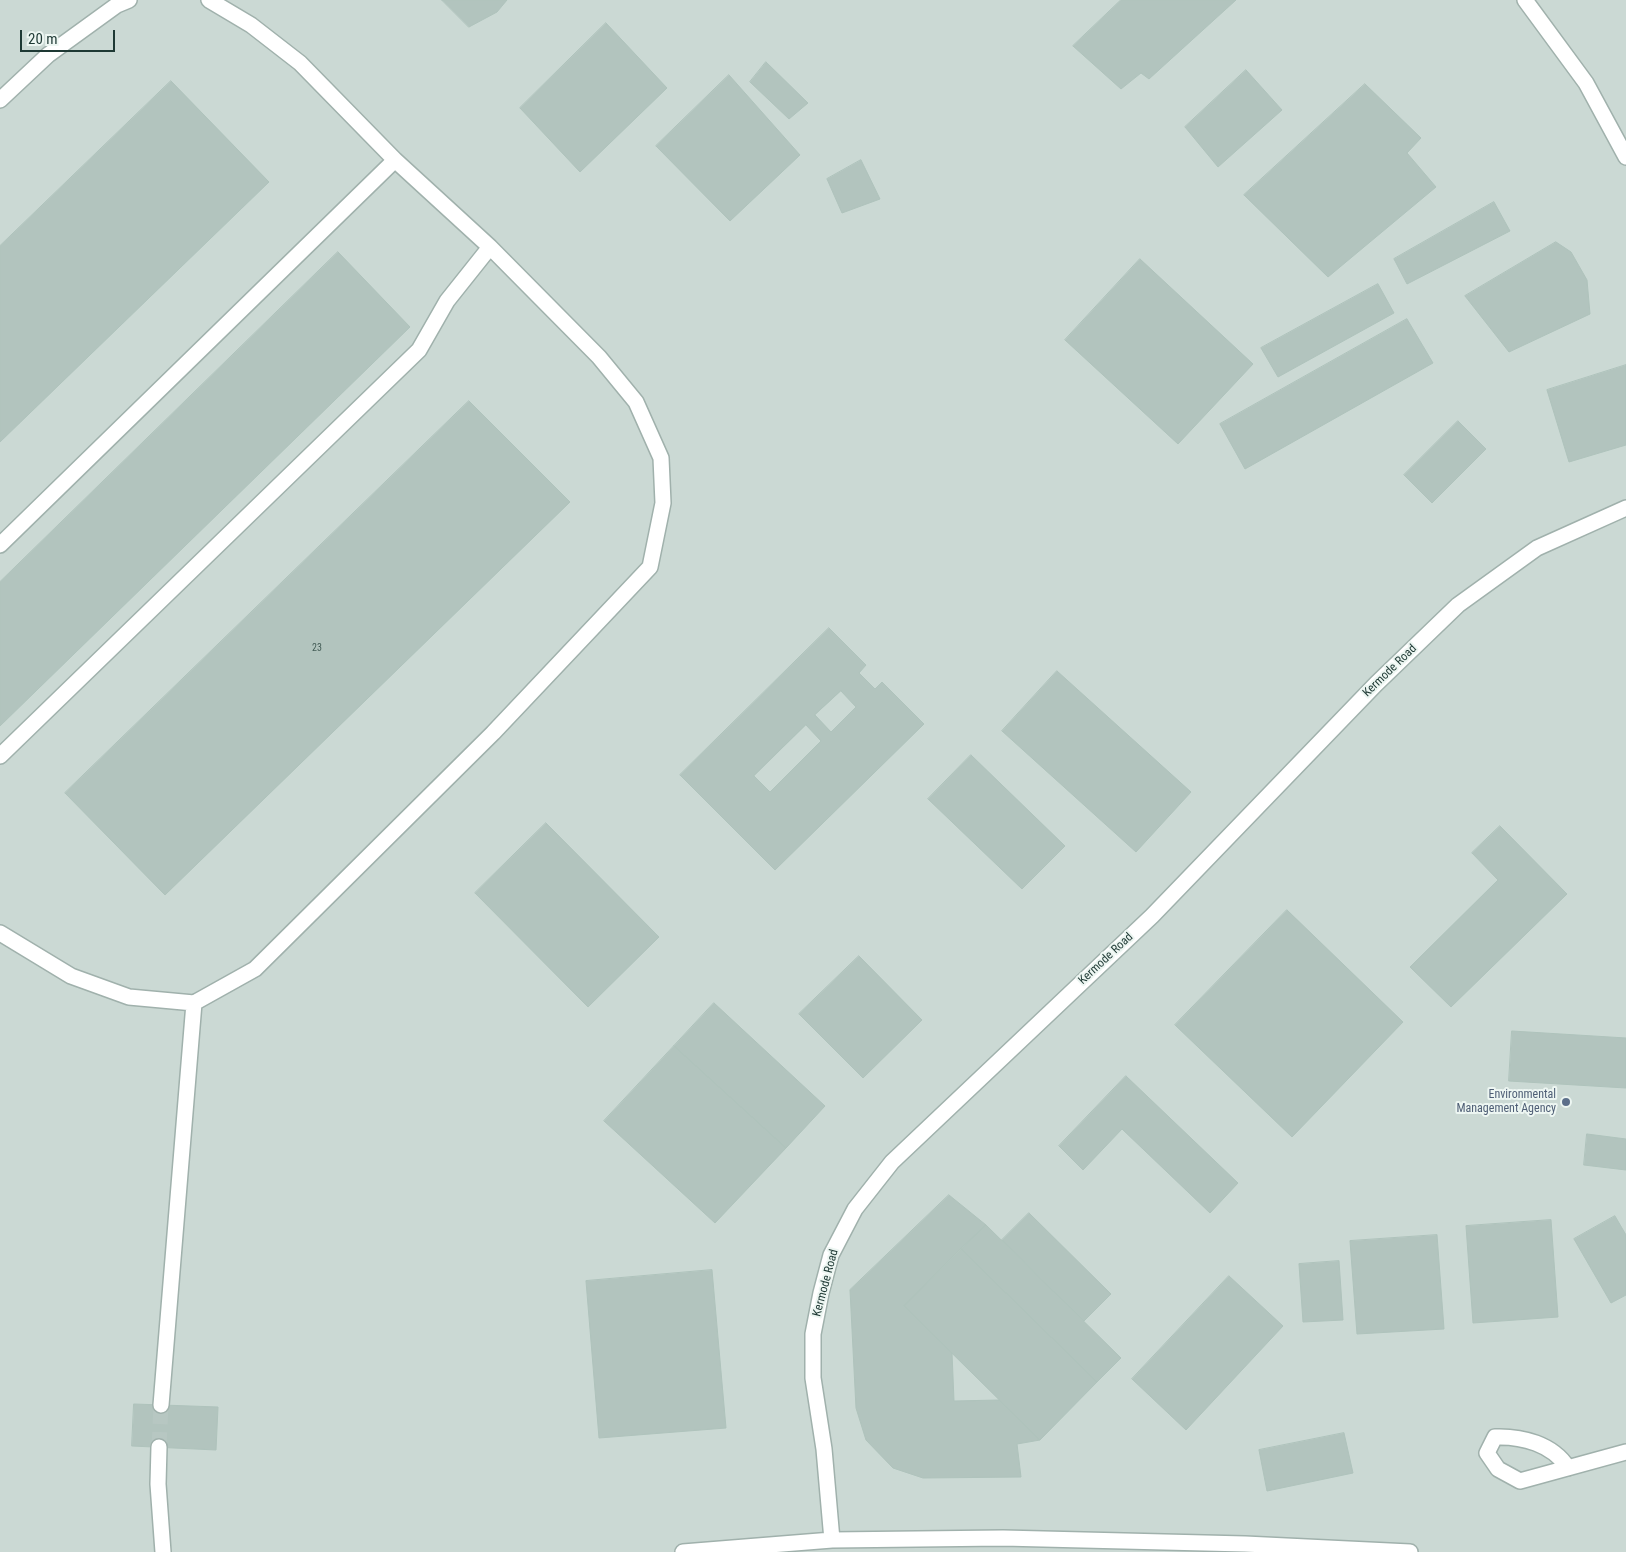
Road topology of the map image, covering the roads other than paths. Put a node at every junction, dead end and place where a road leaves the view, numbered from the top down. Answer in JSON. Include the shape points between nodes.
{"nodes":[{"id":1,"x":129,"y":0,"type":"edge"},
{"id":2,"x":209,"y":0,"type":"edge"},
{"id":3,"x":1525,"y":0,"type":"edge"},
{"id":4,"x":0,"y":100,"type":"edge"},
{"id":5,"x":1626,"y":157,"type":"edge"},
{"id":6,"x":395,"y":160,"type":"junction"},
{"id":7,"x":490,"y":247,"type":"junction"},
{"id":8,"x":1626,"y":508,"type":"edge"},
{"id":9,"x":0,"y":546,"type":"edge"},
{"id":10,"x":0,"y":756,"type":"edge"},
{"id":11,"x":0,"y":933,"type":"edge"},
{"id":12,"x":194,"y":1003,"type":"junction"},
{"id":13,"x":161,"y":1404,"type":"tunnel mouth"},
{"id":14,"x":159,"y":1447,"type":"tunnel mouth"},
{"id":15,"x":1626,"y":1452,"type":"edge"},
{"id":16,"x":1568,"y":1468,"type":"junction"},
{"id":17,"x":832,"y":1540,"type":"junction"},
{"id":18,"x":163,"y":1552,"type":"edge"},
{"id":19,"x":683,"y":1552,"type":"edge"},
{"id":20,"x":1410,"y":1552,"type":"edge"}],
"edges":[{"from":1,"to":4,"type":"street","via":[[117,5],[48,55]]},
{"from":2,"to":6,"type":"street","via":[[251,25],[300,63]]},
{"from":3,"to":5,"type":"street","via":[[1586,82]]},
{"from":6,"to":7,"type":"street"},
{"from":6,"to":9,"type":"street"},
{"from":7,"to":10,"type":"street","via":[[447,300],[419,350]]},
{"from":7,"to":12,"type":"street","via":[[599,356],[636,402],[661,458],[663,503],[650,567],[493,733],[255,969]]},
{"from":8,"to":17,"type":"street","name":"Kermode Road","via":[[1537,548],[1458,605],[1376,684],[1152,916],[892,1162],[855,1209],[831,1254],[813,1334],[813,1378],[824,1449]]},
{"from":11,"to":12,"type":"street","via":[[71,976],[129,996]]},
{"from":12,"to":13,"type":"street"},
{"from":14,"to":18,"type":"street"},
{"from":15,"to":16,"type":"street"},
{"from":16,"to":16,"type":"street","via":[[1561,1457],[1538,1443],[1510,1436],[1495,1438],[1487,1452],[1498,1469],[1520,1481]]},
{"from":17,"to":19,"type":"street"},
{"from":17,"to":20,"type":"street","via":[[1002,1538]]}]}
